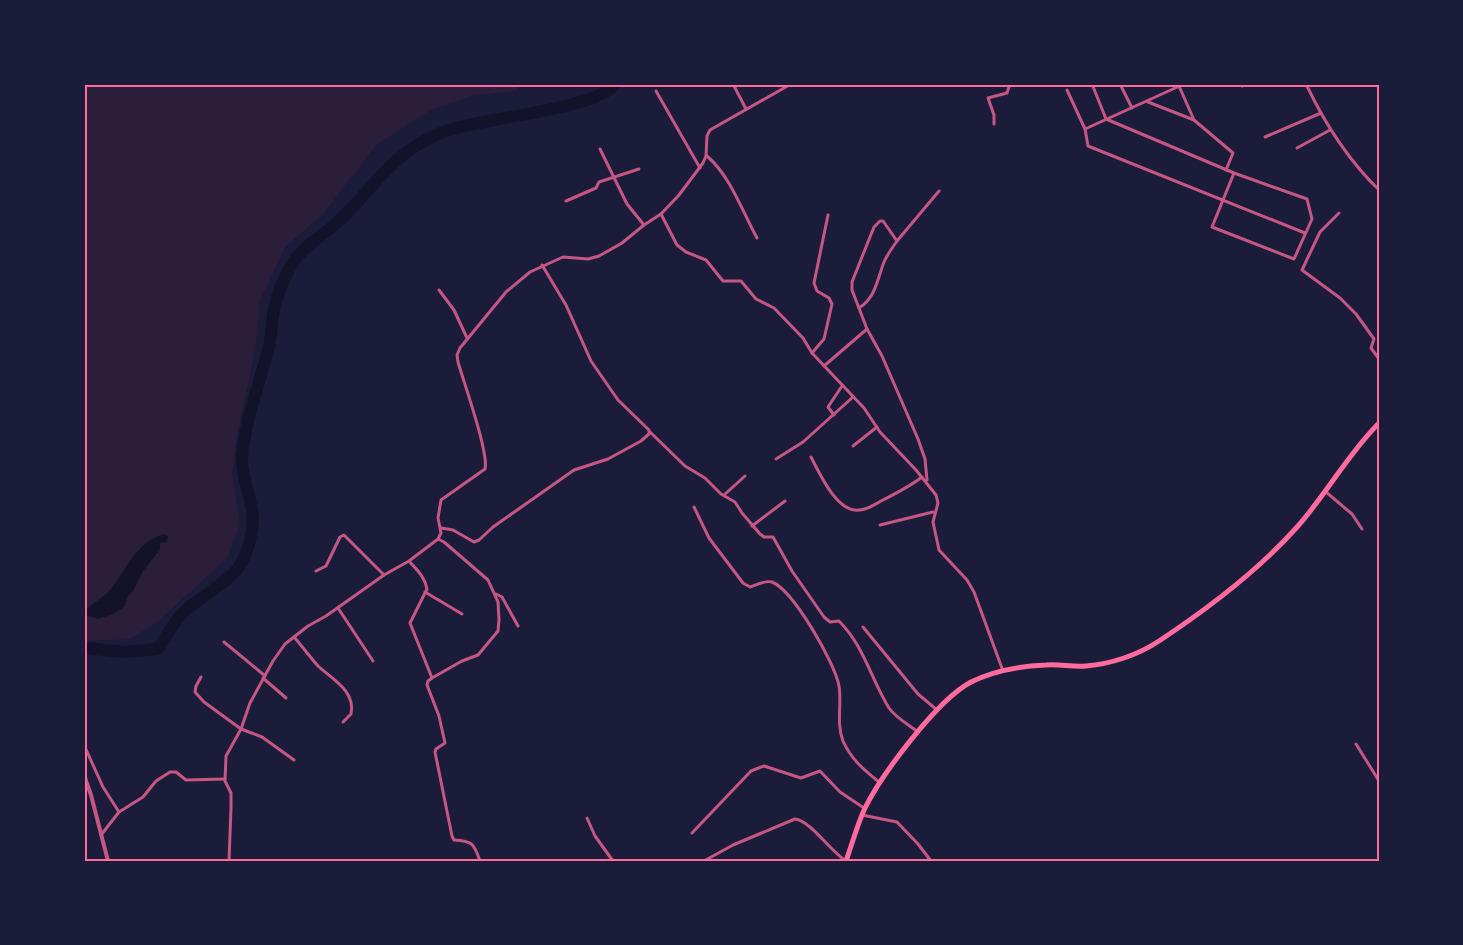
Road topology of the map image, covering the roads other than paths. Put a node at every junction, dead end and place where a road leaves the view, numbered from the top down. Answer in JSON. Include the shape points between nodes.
{"nodes":[{"id":1,"x":734,"y":84,"type":"edge"},
{"id":2,"x":791,"y":84,"type":"edge"},
{"id":3,"x":1010,"y":84,"type":"edge"},
{"id":4,"x":1092,"y":84,"type":"edge"},
{"id":5,"x":1120,"y":84,"type":"edge"},
{"id":6,"x":1184,"y":84,"type":"edge"},
{"id":7,"x":1306,"y":84,"type":"edge"},
{"id":8,"x":1179,"y":86,"type":"junction"},
{"id":9,"x":656,"y":90,"type":"dead end"},
{"id":10,"x":1068,"y":90,"type":"dead end"},
{"id":11,"x":1146,"y":102,"type":"junction"},
{"id":12,"x":1132,"y":108,"type":"junction"},
{"id":13,"x":746,"y":109,"type":"junction"},
{"id":14,"x":1321,"y":112,"type":"junction"},
{"id":15,"x":1106,"y":119,"type":"junction"},
{"id":16,"x":1194,"y":120,"type":"junction"},
{"id":17,"x":994,"y":124,"type":"dead end"},
{"id":18,"x":1085,"y":129,"type":"junction"},
{"id":19,"x":1330,"y":130,"type":"junction"},
{"id":20,"x":1265,"y":137,"type":"dead end"},
{"id":21,"x":1297,"y":148,"type":"dead end"},
{"id":22,"x":600,"y":149,"type":"dead end"},
{"id":23,"x":706,"y":156,"type":"junction"},
{"id":24,"x":700,"y":168,"type":"junction"},
{"id":25,"x":639,"y":169,"type":"dead end"},
{"id":26,"x":1227,"y":170,"type":"junction"},
{"id":27,"x":1234,"y":173,"type":"junction"},
{"id":28,"x":615,"y":178,"type":"junction"},
{"id":29,"x":1379,"y":190,"type":"edge"},
{"id":30,"x":939,"y":191,"type":"dead end"},
{"id":31,"x":1223,"y":200,"type":"junction"},
{"id":32,"x":566,"y":201,"type":"dead end"},
{"id":33,"x":1339,"y":213,"type":"dead end"},
{"id":34,"x":661,"y":214,"type":"junction"},
{"id":35,"x":828,"y":215,"type":"dead end"},
{"id":36,"x":644,"y":225,"type":"junction"},
{"id":37,"x":1305,"y":233,"type":"junction"},
{"id":38,"x":757,"y":238,"type":"dead end"},
{"id":39,"x":897,"y":241,"type":"junction"},
{"id":40,"x":542,"y":265,"type":"junction"},
{"id":41,"x":439,"y":290,"type":"dead end"},
{"id":42,"x":859,"y":308,"type":"junction"},
{"id":43,"x":867,"y":328,"type":"junction"},
{"id":44,"x":467,"y":338,"type":"junction"},
{"id":45,"x":812,"y":353,"type":"junction"},
{"id":46,"x":1379,"y":359,"type":"edge"},
{"id":47,"x":824,"y":366,"type":"junction"},
{"id":48,"x":842,"y":386,"type":"junction"},
{"id":49,"x":853,"y":397,"type":"junction"},
{"id":50,"x":834,"y":415,"type":"junction"},
{"id":51,"x":1379,"y":423,"type":"edge"},
{"id":52,"x":877,"y":427,"type":"junction"},
{"id":53,"x":650,"y":432,"type":"junction"},
{"id":54,"x":853,"y":446,"type":"dead end"},
{"id":55,"x":811,"y":457,"type":"dead end"},
{"id":56,"x":776,"y":459,"type":"dead end"},
{"id":57,"x":745,"y":476,"type":"dead end"},
{"id":58,"x":922,"y":477,"type":"junction"},
{"id":59,"x":927,"y":482,"type":"junction"},
{"id":60,"x":1324,"y":490,"type":"junction"},
{"id":61,"x":724,"y":495,"type":"junction"},
{"id":62,"x":785,"y":501,"type":"dead end"},
{"id":63,"x":694,"y":507,"type":"dead end"},
{"id":64,"x":934,"y":512,"type":"junction"},
{"id":65,"x":880,"y":525,"type":"dead end"},
{"id":66,"x":752,"y":526,"type":"junction"},
{"id":67,"x":441,"y":528,"type":"junction"},
{"id":68,"x":1362,"y":529,"type":"dead end"},
{"id":69,"x":438,"y":539,"type":"junction"},
{"id":70,"x":409,"y":561,"type":"junction"},
{"id":71,"x":316,"y":571,"type":"dead end"},
{"id":72,"x":384,"y":575,"type":"junction"},
{"id":73,"x":425,"y":592,"type":"junction"},
{"id":74,"x":495,"y":594,"type":"junction"},
{"id":75,"x":338,"y":608,"type":"junction"},
{"id":76,"x":462,"y":614,"type":"dead end"},
{"id":77,"x":518,"y":626,"type":"dead end"},
{"id":78,"x":863,"y":627,"type":"dead end"},
{"id":79,"x":294,"y":637,"type":"junction"},
{"id":80,"x":224,"y":642,"type":"dead end"},
{"id":81,"x":373,"y":661,"type":"dead end"},
{"id":82,"x":1003,"y":671,"type":"junction"},
{"id":83,"x":264,"y":676,"type":"junction"},
{"id":84,"x":201,"y":677,"type":"dead end"},
{"id":85,"x":432,"y":678,"type":"junction"},
{"id":86,"x":286,"y":698,"type":"dead end"},
{"id":87,"x":938,"y":711,"type":"junction"},
{"id":88,"x":343,"y":722,"type":"dead end"},
{"id":89,"x":241,"y":729,"type":"junction"},
{"id":90,"x":918,"y":732,"type":"junction"},
{"id":91,"x":1356,"y":744,"type":"dead end"},
{"id":92,"x":84,"y":745,"type":"edge"},
{"id":93,"x":294,"y":760,"type":"dead end"},
{"id":94,"x":84,"y":775,"type":"edge"},
{"id":95,"x":225,"y":778,"type":"junction"},
{"id":96,"x":1379,"y":781,"type":"edge"},
{"id":97,"x":879,"y":782,"type":"junction"},
{"id":98,"x":119,"y":812,"type":"junction"},
{"id":99,"x":863,"y":812,"type":"junction"},
{"id":100,"x":587,"y":818,"type":"dead end"},
{"id":101,"x":692,"y":833,"type":"dead end"},
{"id":102,"x":101,"y":835,"type":"junction"},
{"id":103,"x":479,"y":859,"type":"edge"},
{"id":104,"x":108,"y":861,"type":"edge"},
{"id":105,"x":229,"y":861,"type":"edge"},
{"id":106,"x":613,"y":861,"type":"edge"},
{"id":107,"x":704,"y":861,"type":"edge"},
{"id":108,"x":846,"y":861,"type":"edge"},
{"id":109,"x":931,"y":861,"type":"edge"}],
"edges":[{"from":1,"to":13,"type":"street"},
{"from":2,"to":13,"type":"street"},
{"from":3,"to":17,"type":"street","via":[[1007,93],[988,98]]},
{"from":4,"to":15,"type":"street"},
{"from":5,"to":12,"type":"street"},
{"from":6,"to":8,"type":"street"},
{"from":7,"to":14,"type":"street"},
{"from":8,"to":11,"type":"street"},
{"from":8,"to":16,"type":"street"},
{"from":9,"to":24,"type":"street"},
{"from":10,"to":18,"type":"street"},
{"from":11,"to":12,"type":"street"},
{"from":11,"to":16,"type":"street"},
{"from":12,"to":15,"type":"street"},
{"from":13,"to":23,"type":"street","via":[[710,130]]},
{"from":14,"to":19,"type":"street"},
{"from":14,"to":20,"type":"street"},
{"from":15,"to":18,"type":"street"},
{"from":15,"to":26,"type":"street"},
{"from":16,"to":26,"type":"street","via":[[1233,153]]},
{"from":18,"to":31,"type":"street","via":[[1088,146]]},
{"from":19,"to":21,"type":"street"},
{"from":19,"to":29,"type":"street"},
{"from":22,"to":28,"type":"street"},
{"from":23,"to":24,"type":"street"},
{"from":23,"to":38,"type":"street","via":[[719,169]]},
{"from":24,"to":34,"type":"street"},
{"from":25,"to":28,"type":"street"},
{"from":26,"to":27,"type":"street"},
{"from":27,"to":31,"type":"street"},
{"from":27,"to":37,"type":"street","via":[[1307,199],[1312,219]]},
{"from":28,"to":32,"type":"street"},
{"from":28,"to":36,"type":"street","via":[[627,204]]},
{"from":30,"to":39,"type":"street"},
{"from":31,"to":37,"type":"street"},
{"from":31,"to":37,"type":"street","via":[[1212,227],[1294,260]]},
{"from":33,"to":46,"type":"street","via":[[1320,232],[1302,270],[1356,314],[1374,339],[1371,348]]},
{"from":34,"to":36,"type":"street"},
{"from":34,"to":45,"type":"street","via":[[680,248],[706,260],[723,281],[742,282],[756,299],[779,313]]},
{"from":35,"to":45,"type":"street","via":[[814,283],[832,304],[824,339]]},
{"from":36,"to":40,"type":"street","via":[[599,256],[563,257]]},
{"from":39,"to":42,"type":"street","via":[[884,262],[870,300]]},
{"from":39,"to":42,"type":"street","via":[[883,221],[874,226],[852,282]]},
{"from":40,"to":44,"type":"street","via":[[514,284]]},
{"from":40,"to":53,"type":"street","via":[[566,305],[591,362],[618,400]]},
{"from":41,"to":44,"type":"street"},
{"from":42,"to":43,"type":"street"},
{"from":43,"to":47,"type":"street"},
{"from":43,"to":59,"type":"street","via":[[918,439]]},
{"from":44,"to":67,"type":"street","via":[[457,355],[486,466],[441,500]]},
{"from":45,"to":47,"type":"street"},
{"from":47,"to":48,"type":"street"},
{"from":48,"to":49,"type":"street"},
{"from":48,"to":50,"type":"street","via":[[828,407]]},
{"from":49,"to":50,"type":"street"},
{"from":49,"to":52,"type":"street"},
{"from":50,"to":56,"type":"street"},
{"from":51,"to":60,"type":"main road"},
{"from":52,"to":54,"type":"street"},
{"from":52,"to":58,"type":"street"},
{"from":53,"to":61,"type":"street","via":[[685,466]]},
{"from":53,"to":67,"type":"street","via":[[608,459],[560,478],[479,540],[474,542]]},
{"from":55,"to":58,"type":"street","via":[[838,501],[856,511],[898,493]]},
{"from":57,"to":61,"type":"street"},
{"from":58,"to":59,"type":"street"},
{"from":59,"to":64,"type":"street","via":[[938,498]]},
{"from":60,"to":68,"type":"street","via":[[1352,514]]},
{"from":60,"to":82,"type":"main road","via":[[1265,561],[1157,643],[1114,661]]},
{"from":61,"to":66,"type":"street","via":[[735,502]]},
{"from":62,"to":66,"type":"street"},
{"from":63,"to":97,"type":"street","via":[[709,538],[743,583],[750,587],[766,581],[778,586],[820,641],[835,669],[842,739],[857,764]]},
{"from":64,"to":65,"type":"street"},
{"from":64,"to":82,"type":"street","via":[[939,550],[970,585]]},
{"from":66,"to":90,"type":"street","via":[[764,537],[773,537],[824,617],[830,622],[839,621],[853,637],[889,708]]},
{"from":67,"to":69,"type":"street"},
{"from":69,"to":70,"type":"street"},
{"from":69,"to":74,"type":"street","via":[[488,580]]},
{"from":70,"to":72,"type":"street"},
{"from":70,"to":73,"type":"street","via":[[425,582]]},
{"from":71,"to":72,"type":"street","via":[[326,566],[344,535]]},
{"from":72,"to":75,"type":"street"},
{"from":73,"to":76,"type":"street"},
{"from":73,"to":85,"type":"street","via":[[410,623]]},
{"from":74,"to":77,"type":"street","via":[[502,597]]},
{"from":74,"to":85,"type":"street","via":[[500,610],[498,632],[487,647]]},
{"from":75,"to":79,"type":"street"},
{"from":75,"to":81,"type":"street"},
{"from":78,"to":87,"type":"street","via":[[918,694]]},
{"from":79,"to":83,"type":"street","via":[[280,649]]},
{"from":79,"to":88,"type":"street","via":[[351,700],[351,714]]},
{"from":80,"to":83,"type":"street"},
{"from":82,"to":87,"type":"main road","via":[[969,684]]},
{"from":83,"to":86,"type":"street"},
{"from":83,"to":89,"type":"street"},
{"from":84,"to":89,"type":"street","via":[[195,692],[198,696]]},
{"from":85,"to":103,"type":"street","via":[[428,685],[445,743],[435,753],[452,836],[468,841],[476,848]]},
{"from":87,"to":90,"type":"main road"},
{"from":89,"to":93,"type":"street","via":[[262,737]]},
{"from":89,"to":95,"type":"street","via":[[228,752]]},
{"from":90,"to":97,"type":"main road"},
{"from":91,"to":96,"type":"street"},
{"from":92,"to":98,"type":"street"},
{"from":94,"to":102,"type":"street"},
{"from":95,"to":98,"type":"street","via":[[186,780],[170,772],[143,797]]},
{"from":95,"to":105,"type":"street","via":[[231,793]]},
{"from":97,"to":99,"type":"main road"},
{"from":98,"to":102,"type":"street"},
{"from":99,"to":101,"type":"street","via":[[820,771],[801,778],[764,766],[751,771]]},
{"from":99,"to":108,"type":"main road"},
{"from":99,"to":109,"type":"street","via":[[897,822]]},
{"from":100,"to":106,"type":"street"},
{"from":102,"to":104,"type":"street"},
{"from":107,"to":108,"type":"street","via":[[795,819],[811,827]]}]}
